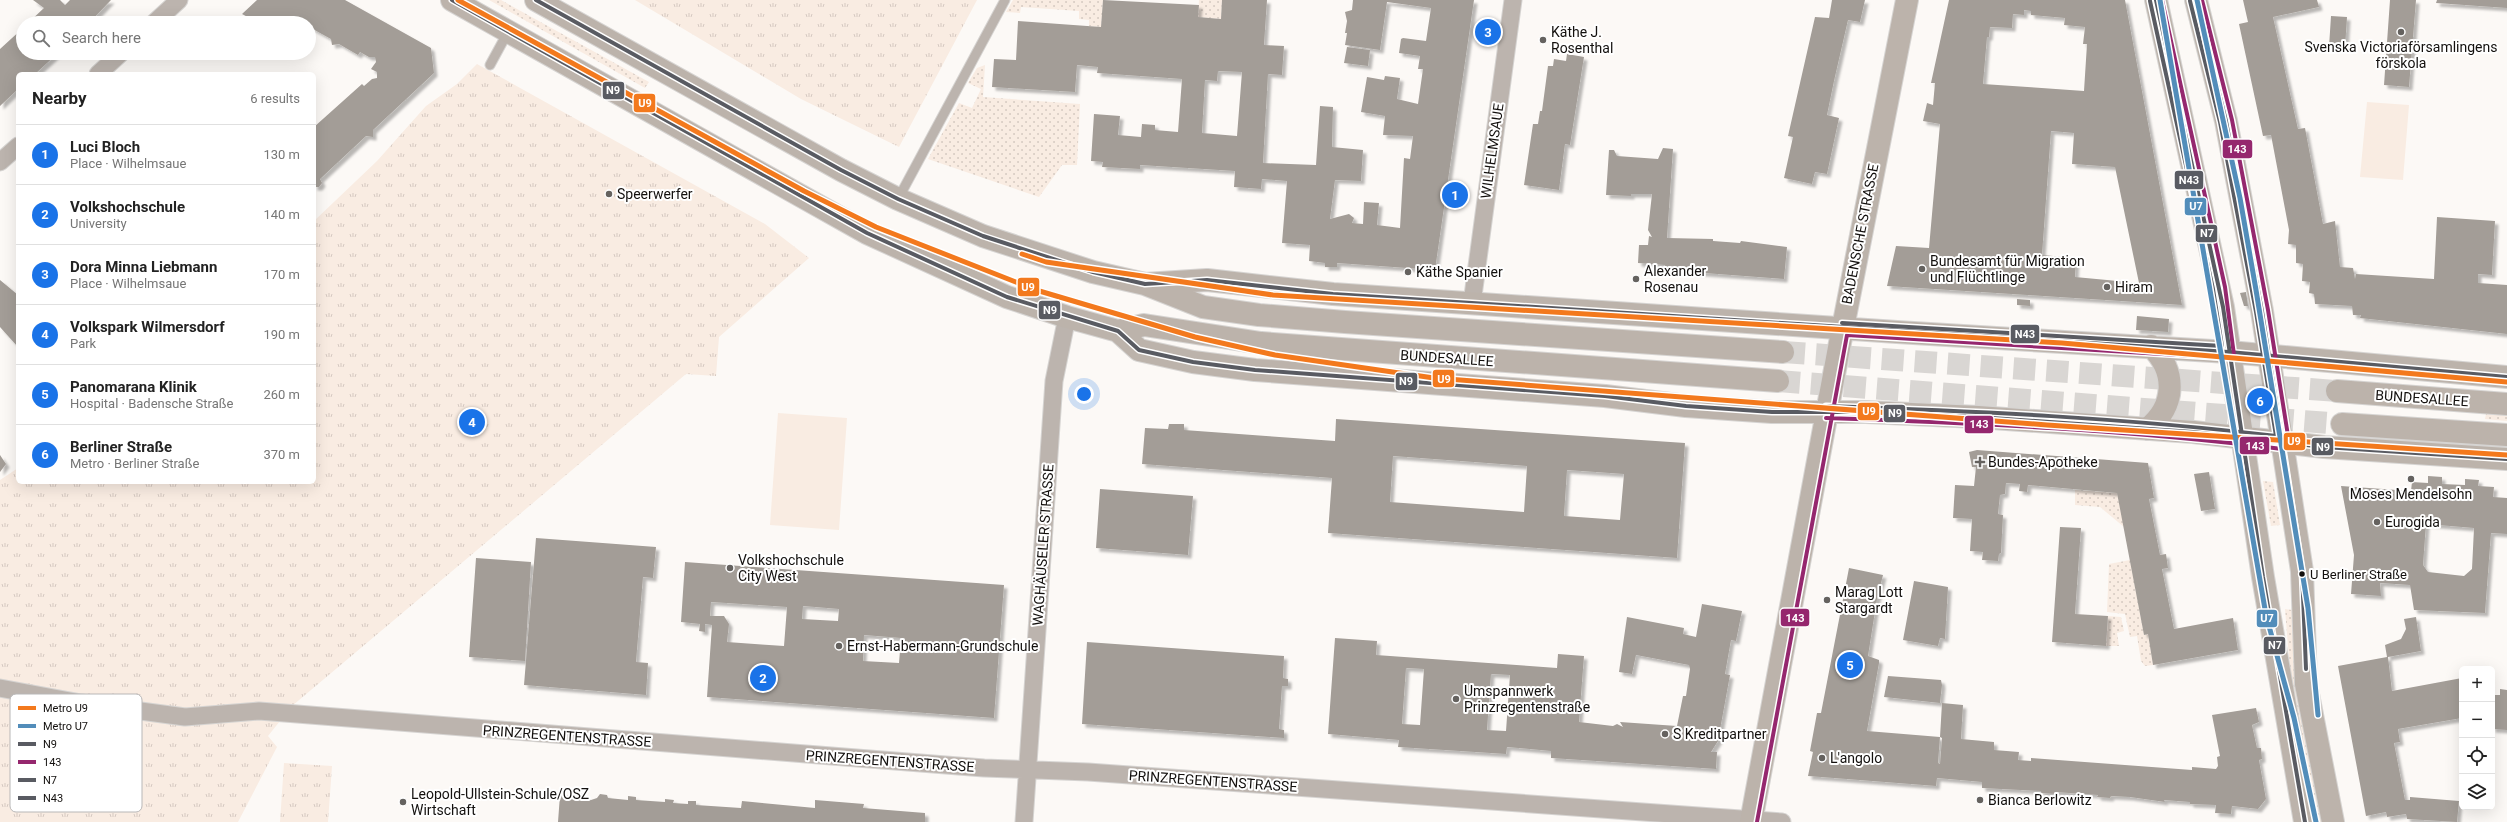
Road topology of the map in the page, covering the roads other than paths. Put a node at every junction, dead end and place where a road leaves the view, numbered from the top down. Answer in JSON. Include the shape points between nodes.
{"nodes":[{"id":1,"x":179,"y":0,"type":"edge"},
{"id":2,"x":452,"y":0,"type":"edge"},
{"id":3,"x":1005,"y":0,"type":"edge"},
{"id":4,"x":1513,"y":0,"type":"edge"},
{"id":5,"x":1907,"y":0,"type":"edge"},
{"id":6,"x":2156,"y":0,"type":"edge"},
{"id":7,"x":2196,"y":0,"type":"edge"},
{"id":8,"x":544,"y":2,"type":"edge"},
{"id":9,"x":162,"y":16,"type":"edge"},
{"id":10,"x":508,"y":32,"type":"junction"},
{"id":11,"x":113,"y":60,"type":"edge"},
{"id":12,"x":490,"y":65,"type":"dead end"},
{"id":13,"x":100,"y":72,"type":"edge"},
{"id":14,"x":16,"y":148,"type":"edge"},
{"id":15,"x":0,"y":162,"type":"edge"},
{"id":16,"x":898,"y":199,"type":"junction"},
{"id":17,"x":1145,"y":284,"type":"junction"},
{"id":18,"x":1472,"y":303,"type":"junction"},
{"id":19,"x":1067,"y":317,"type":"junction"},
{"id":20,"x":1842,"y":329,"type":"junction"},
{"id":21,"x":1118,"y":330,"type":"junction"},
{"id":22,"x":2151,"y":346,"type":"junction"},
{"id":23,"x":1783,"y":352,"type":"tunnel mouth"},
{"id":24,"x":2229,"y":352,"type":"junction"},
{"id":25,"x":2268,"y":355,"type":"junction"},
{"id":26,"x":2507,"y":377,"type":"edge"},
{"id":27,"x":1778,"y":381,"type":"tunnel mouth"},
{"id":28,"x":2337,"y":391,"type":"tunnel mouth"},
{"id":29,"x":2507,"y":404,"type":"edge"},
{"id":30,"x":1826,"y":412,"type":"junction"},
{"id":31,"x":2342,"y":424,"type":"tunnel mouth"},
{"id":32,"x":2147,"y":429,"type":"junction"},
{"id":33,"x":2507,"y":435,"type":"edge"},
{"id":34,"x":2242,"y":437,"type":"junction"},
{"id":35,"x":2283,"y":443,"type":"junction"},
{"id":36,"x":2507,"y":459,"type":"edge"},
{"id":37,"x":0,"y":688,"type":"edge"},
{"id":38,"x":34,"y":694,"type":"edge"},
{"id":39,"x":142,"y":711,"type":"edge"},
{"id":40,"x":1028,"y":770,"type":"junction"},
{"id":41,"x":1752,"y":821,"type":"edge"},
{"id":42,"x":1024,"y":822,"type":"edge"},
{"id":43,"x":1782,"y":822,"type":"edge"},
{"id":44,"x":2305,"y":822,"type":"edge"},
{"id":45,"x":2333,"y":822,"type":"edge"}],
"edges":[{"from":1,"to":9,"type":"street"},
{"from":2,"to":10,"type":"main road","name":"BUNDESALLEE"},
{"from":3,"to":16,"type":"lane"},
{"from":4,"to":18,"type":"street","name":"WILHELMSAUE"},
{"from":5,"to":20,"type":"main road","name":"BADENSCHE STRASSE"},
{"from":6,"to":24,"type":"main road","via":[[2219,288]]},
{"from":7,"to":25,"type":"main road","via":[[2226,121]]},
{"from":8,"to":16,"type":"main road","name":"BUNDESALLEE","via":[[841,170]]},
{"from":10,"to":12,"type":"lane"},
{"from":10,"to":19,"type":"main road","name":"BUNDESALLEE","via":[[868,233],[1006,298]]},
{"from":11,"to":13,"type":"street"},
{"from":14,"to":15,"type":"street"},
{"from":16,"to":17,"type":"main road","name":"BUNDESALLEE","via":[[991,238],[1093,272]]},
{"from":17,"to":18,"type":"main road","name":"BUNDESALLEE","via":[[1208,280],[1326,294]]},
{"from":17,"to":23,"type":"main road","name":"BUNDESALLEE","via":[[1203,307],[1259,315]]},
{"from":18,"to":20,"type":"main road","name":"BUNDESALLEE"},
{"from":19,"to":21,"type":"main road","name":"BUNDESALLEE"},
{"from":19,"to":40,"type":"street","name":"WAGHÄUSELER STRASSE","via":[[1054,381]]},
{"from":20,"to":22,"type":"main road","name":"BUNDESALLEE"},
{"from":20,"to":30,"type":"main road","name":"BADENSCHE STRASSE"},
{"from":21,"to":27,"type":"main road","name":"BUNDESALLEE","via":[[1144,325],[1261,344]]},
{"from":21,"to":30,"type":"main road","name":"BUNDESALLEE","via":[[1139,350],[1193,362],[1255,370],[1605,396],[1686,406],[1772,412]]},
{"from":22,"to":24,"type":"main road","name":"BUNDESALLEE"},
{"from":22,"to":32,"type":"main road","via":[[2166,366],[2171,390],[2163,413]]},
{"from":24,"to":25,"type":"main road","name":"BUNDESALLEE"},
{"from":24,"to":34,"type":"main road"},
{"from":25,"to":26,"type":"main road","name":"BUNDESALLEE"},
{"from":25,"to":35,"type":"main road"},
{"from":28,"to":29,"type":"main road","name":"BUNDESALLEE"},
{"from":30,"to":32,"type":"main road","name":"BUNDESALLEE","via":[[1978,417]]},
{"from":30,"to":41,"type":"main road","name":"BADENSCHE STRASSE"},
{"from":31,"to":33,"type":"main road"},
{"from":32,"to":34,"type":"main road","name":"BUNDESALLEE"},
{"from":34,"to":35,"type":"main road","name":"BUNDESALLEE"},
{"from":34,"to":44,"type":"main road"},
{"from":35,"to":36,"type":"main road","name":"BUNDESALLEE"},
{"from":35,"to":45,"type":"main road","via":[[2302,574],[2306,684]]},
{"from":37,"to":38,"type":"street","name":"PRINZREGENTENSTRASSE"},
{"from":39,"to":40,"type":"street","name":"PRINZREGENTENSTRASSE","via":[[185,717],[259,711]]},
{"from":40,"to":41,"type":"street","name":"PRINZREGENTENSTRASSE","via":[[1088,772]]},
{"from":40,"to":42,"type":"street","name":"WAGHÄUSELER STRASSE"},
{"from":41,"to":43,"type":"street","name":"PRINZREGENTENSTRASSE"}]}
